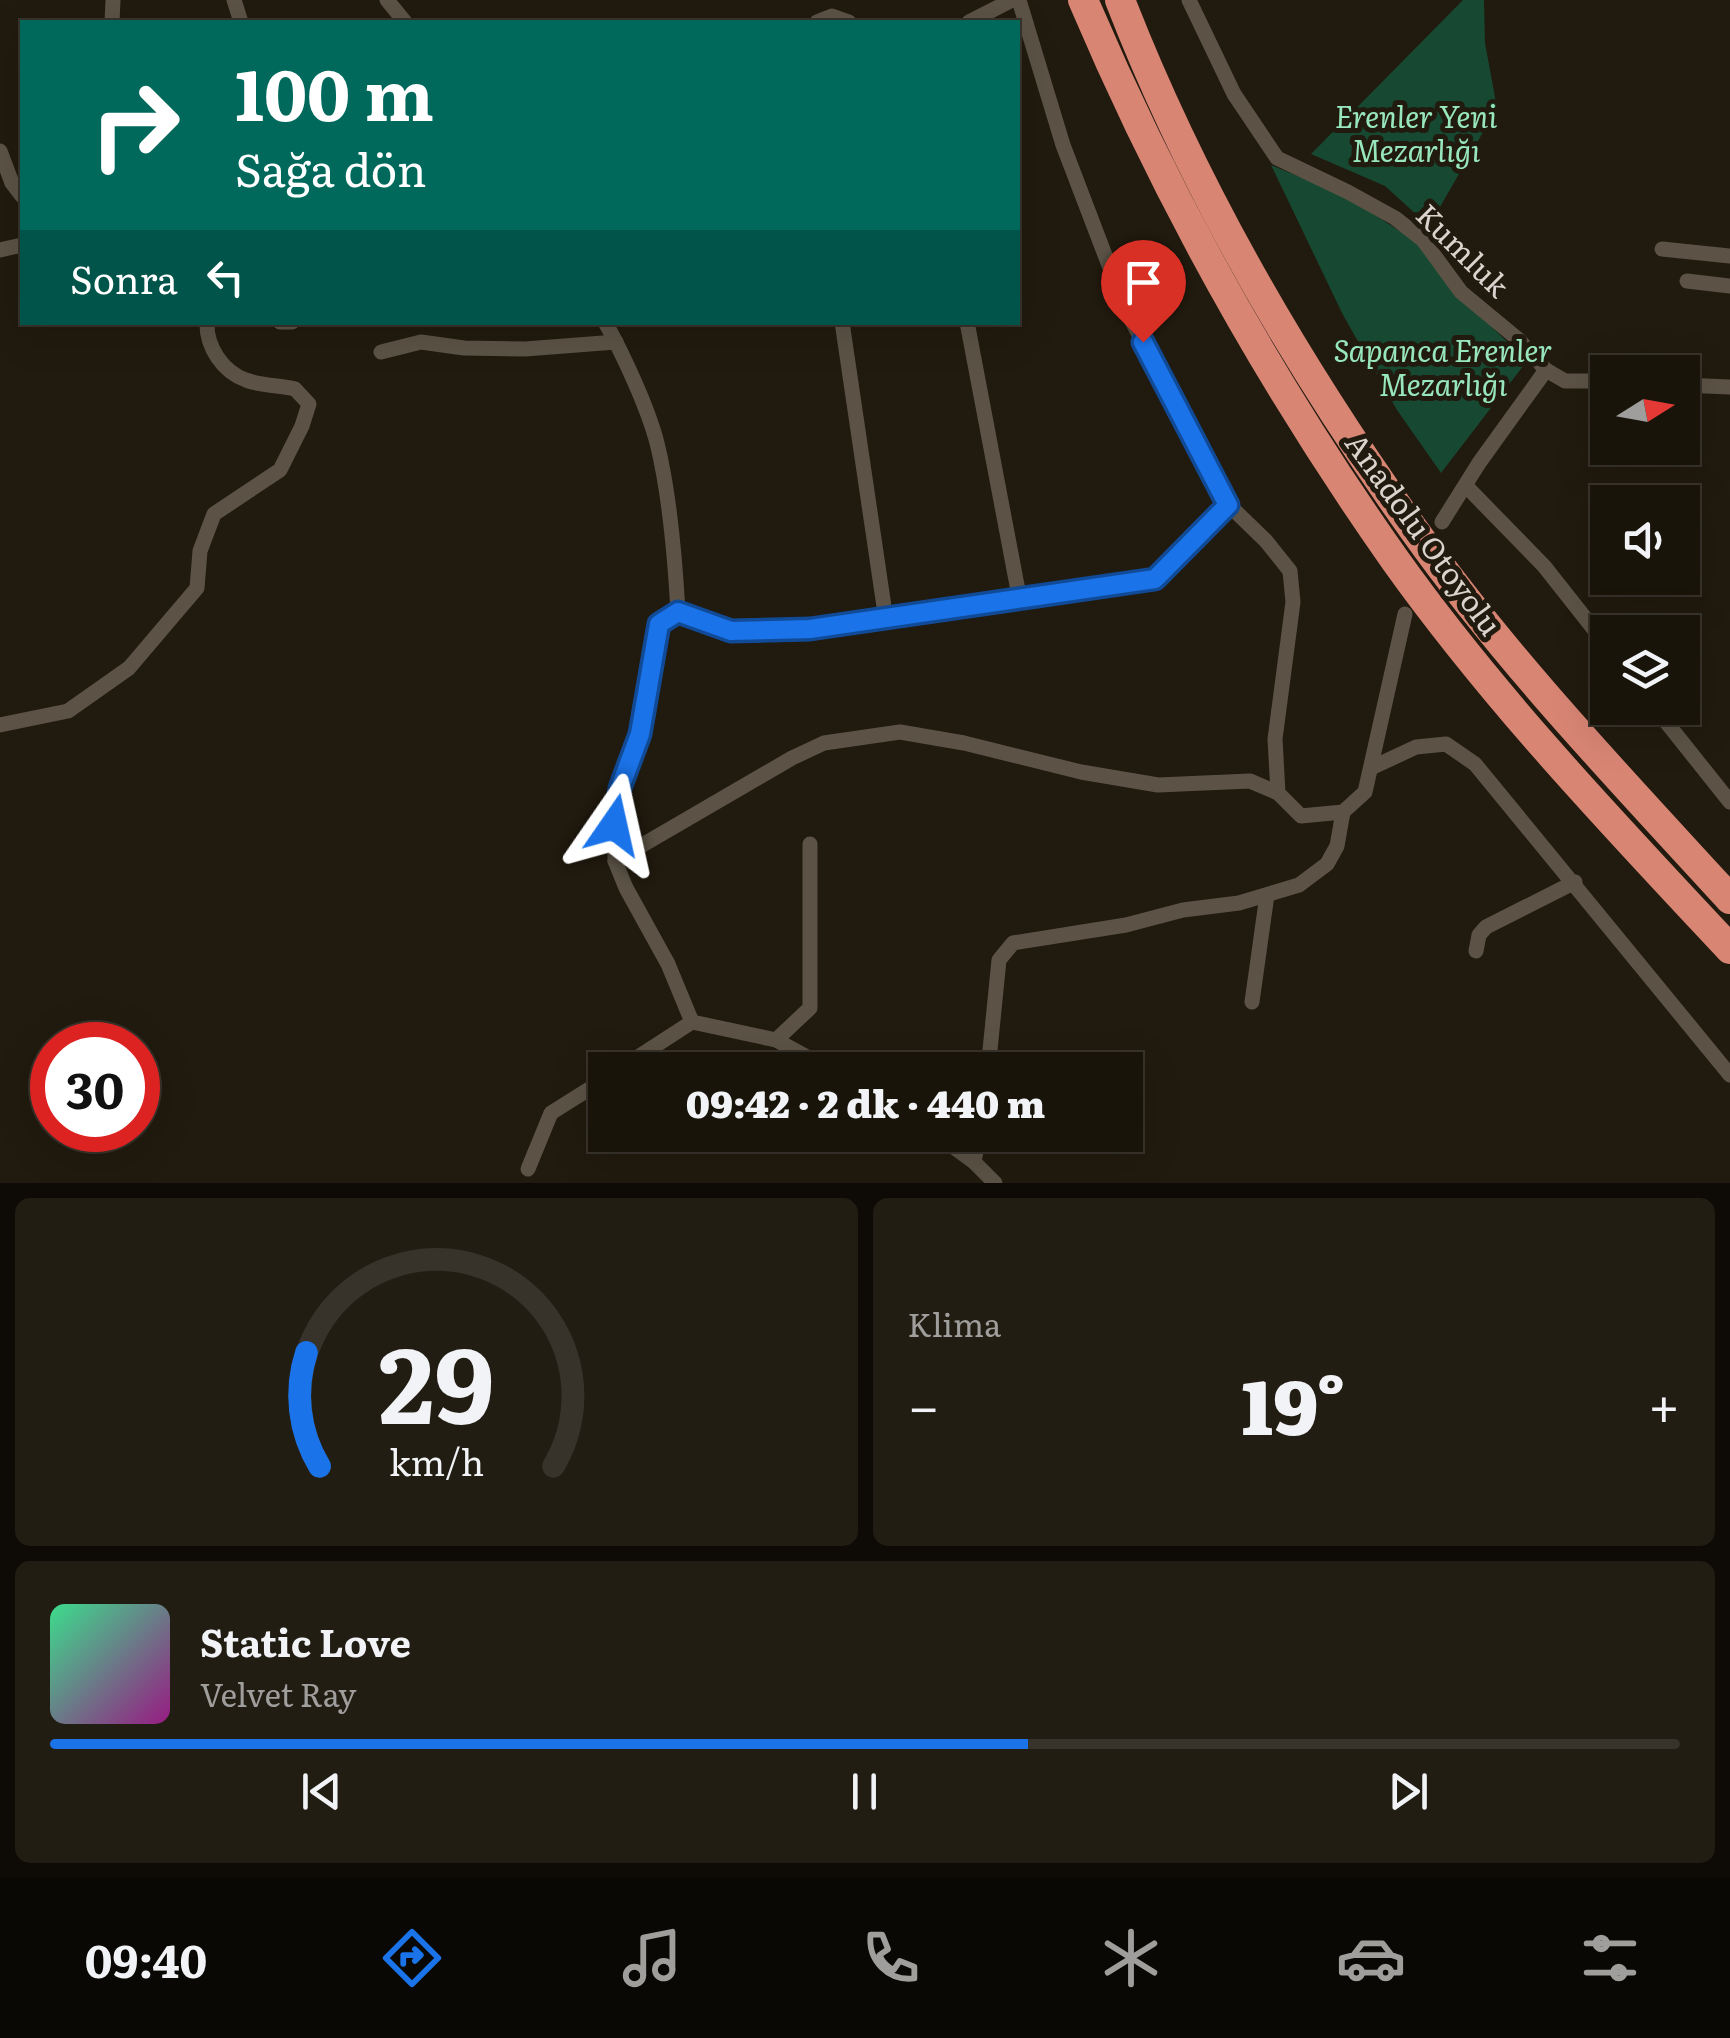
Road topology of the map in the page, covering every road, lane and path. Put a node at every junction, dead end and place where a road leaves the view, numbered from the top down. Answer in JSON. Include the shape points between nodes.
{"nodes":[{"id":1,"x":387,"y":0,"type":"edge"},
{"id":2,"x":1016,"y":0,"type":"edge"},
{"id":3,"x":1083,"y":0,"type":"edge"},
{"id":4,"x":1120,"y":0,"type":"edge"},
{"id":5,"x":1189,"y":0,"type":"edge"},
{"id":6,"x":404,"y":20,"type":"edge"},
{"id":7,"x":972,"y":20,"type":"edge"},
{"id":8,"x":0,"y":151,"type":"edge"},
{"id":9,"x":20,"y":193,"type":"edge"},
{"id":10,"x":1662,"y":249,"type":"dead end"},
{"id":11,"x":1730,"y":256,"type":"edge"},
{"id":12,"x":1688,"y":281,"type":"dead end"},
{"id":13,"x":1730,"y":286,"type":"edge"},
{"id":14,"x":207,"y":325,"type":"edge"},
{"id":15,"x":607,"y":325,"type":"edge"},
{"id":16,"x":842,"y":325,"type":"edge"},
{"id":17,"x":967,"y":325,"type":"edge"},
{"id":18,"x":616,"y":342,"type":"junction"},
{"id":19,"x":381,"y":352,"type":"dead end"},
{"id":20,"x":1546,"y":370,"type":"junction"},
{"id":21,"x":1590,"y":381,"type":"edge"},
{"id":22,"x":1700,"y":386,"type":"edge"},
{"id":23,"x":1730,"y":387,"type":"edge"},
{"id":24,"x":1466,"y":486,"type":"junction"},
{"id":25,"x":1228,"y":505,"type":"junction"},
{"id":26,"x":1442,"y":522,"type":"dead end"},
{"id":27,"x":1020,"y":601,"type":"junction"},
{"id":28,"x":678,"y":612,"type":"junction"},
{"id":29,"x":1405,"y":614,"type":"dead end"},
{"id":30,"x":886,"y":620,"type":"junction"},
{"id":31,"x":1590,"y":624,"type":"edge"},
{"id":32,"x":0,"y":725,"type":"edge"},
{"id":33,"x":1668,"y":725,"type":"edge"},
{"id":34,"x":1371,"y":768,"type":"junction"},
{"id":35,"x":1278,"y":794,"type":"junction"},
{"id":36,"x":1730,"y":802,"type":"edge"},
{"id":37,"x":1342,"y":812,"type":"junction"},
{"id":38,"x":810,"y":844,"type":"dead end"},
{"id":39,"x":615,"y":861,"type":"junction"},
{"id":40,"x":1575,"y":882,"type":"junction"},
{"id":41,"x":1267,"y":894,"type":"junction"},
{"id":42,"x":1730,"y":900,"type":"edge"},
{"id":43,"x":1476,"y":950,"type":"dead end"},
{"id":44,"x":1730,"y":950,"type":"edge"},
{"id":45,"x":1252,"y":1002,"type":"dead end"},
{"id":46,"x":692,"y":1022,"type":"junction"},
{"id":47,"x":776,"y":1040,"type":"junction"},
{"id":48,"x":646,"y":1052,"type":"edge"},
{"id":49,"x":798,"y":1052,"type":"edge"},
{"id":50,"x":990,"y":1052,"type":"edge"},
{"id":51,"x":1730,"y":1075,"type":"edge"},
{"id":52,"x":588,"y":1090,"type":"edge"},
{"id":53,"x":960,"y":1152,"type":"edge"},
{"id":54,"x":976,"y":1152,"type":"edge"},
{"id":55,"x":974,"y":1162,"type":"junction"},
{"id":56,"x":528,"y":1169,"type":"dead end"},
{"id":57,"x":995,"y":1183,"type":"edge"}],
"edges":[{"from":1,"to":6,"type":"street"},
{"from":2,"to":7,"type":"street"},
{"from":2,"to":25,"type":"street","via":[[1126,310]]},
{"from":3,"to":44,"type":"highway","name":"Anadolu Otoyolu","via":[[1209,266],[1396,562],[1486,677]]},
{"from":4,"to":42,"type":"highway","name":"Anadolu Otoyolu","via":[[1146,66],[1290,344],[1415,532],[1516,660]]},
{"from":5,"to":20,"type":"street","name":"Kumluk","via":[[1234,94],[1277,158],[1348,192],[1423,240],[1462,292]]},
{"from":8,"to":9,"type":"street"},
{"from":10,"to":11,"type":"street"},
{"from":12,"to":13,"type":"street"},
{"from":14,"to":32,"type":"street","via":[[221,364],[246,381],[295,389],[308,404],[280,470],[214,514],[200,551],[198,588],[129,668],[68,712]]},
{"from":15,"to":18,"type":"street"},
{"from":16,"to":30,"type":"street"},
{"from":17,"to":27,"type":"street"},
{"from":18,"to":19,"type":"street","via":[[464,348],[422,342]]},
{"from":18,"to":28,"type":"street","via":[[657,442]]},
{"from":20,"to":21,"type":"street","via":[[1565,382]]},
{"from":20,"to":24,"type":"street"},
{"from":22,"to":23,"type":"street"},
{"from":24,"to":26,"type":"street"},
{"from":24,"to":31,"type":"street"},
{"from":25,"to":27,"type":"street","via":[[1155,579]]},
{"from":25,"to":35,"type":"street","via":[[1290,572],[1293,602],[1275,739]]},
{"from":27,"to":30,"type":"street"},
{"from":28,"to":30,"type":"street","via":[[731,631]]},
{"from":28,"to":39,"type":"street","via":[[659,624],[640,734],[620,788]]},
{"from":29,"to":34,"type":"street"},
{"from":33,"to":36,"type":"street"},
{"from":34,"to":37,"type":"street","via":[[1365,792]]},
{"from":34,"to":40,"type":"street","via":[[1416,747],[1446,744],[1475,764]]},
{"from":35,"to":37,"type":"street","via":[[1301,816]]},
{"from":35,"to":39,"type":"street","via":[[1250,781],[1158,785],[900,732],[824,743]]},
{"from":37,"to":41,"type":"street","via":[[1327,864],[1299,885]]},
{"from":38,"to":47,"type":"street","via":[[810,1008]]},
{"from":39,"to":46,"type":"street"},
{"from":40,"to":43,"type":"street","via":[[1486,927]]},
{"from":40,"to":51,"type":"street"},
{"from":41,"to":45,"type":"street"},
{"from":41,"to":50,"type":"street","via":[[1014,943],[999,960]]},
{"from":46,"to":47,"type":"street"},
{"from":46,"to":48,"type":"street"},
{"from":47,"to":49,"type":"street"},
{"from":52,"to":56,"type":"street","via":[[551,1113]]},
{"from":53,"to":55,"type":"street"},
{"from":54,"to":55,"type":"street"},
{"from":55,"to":57,"type":"street"}]}
